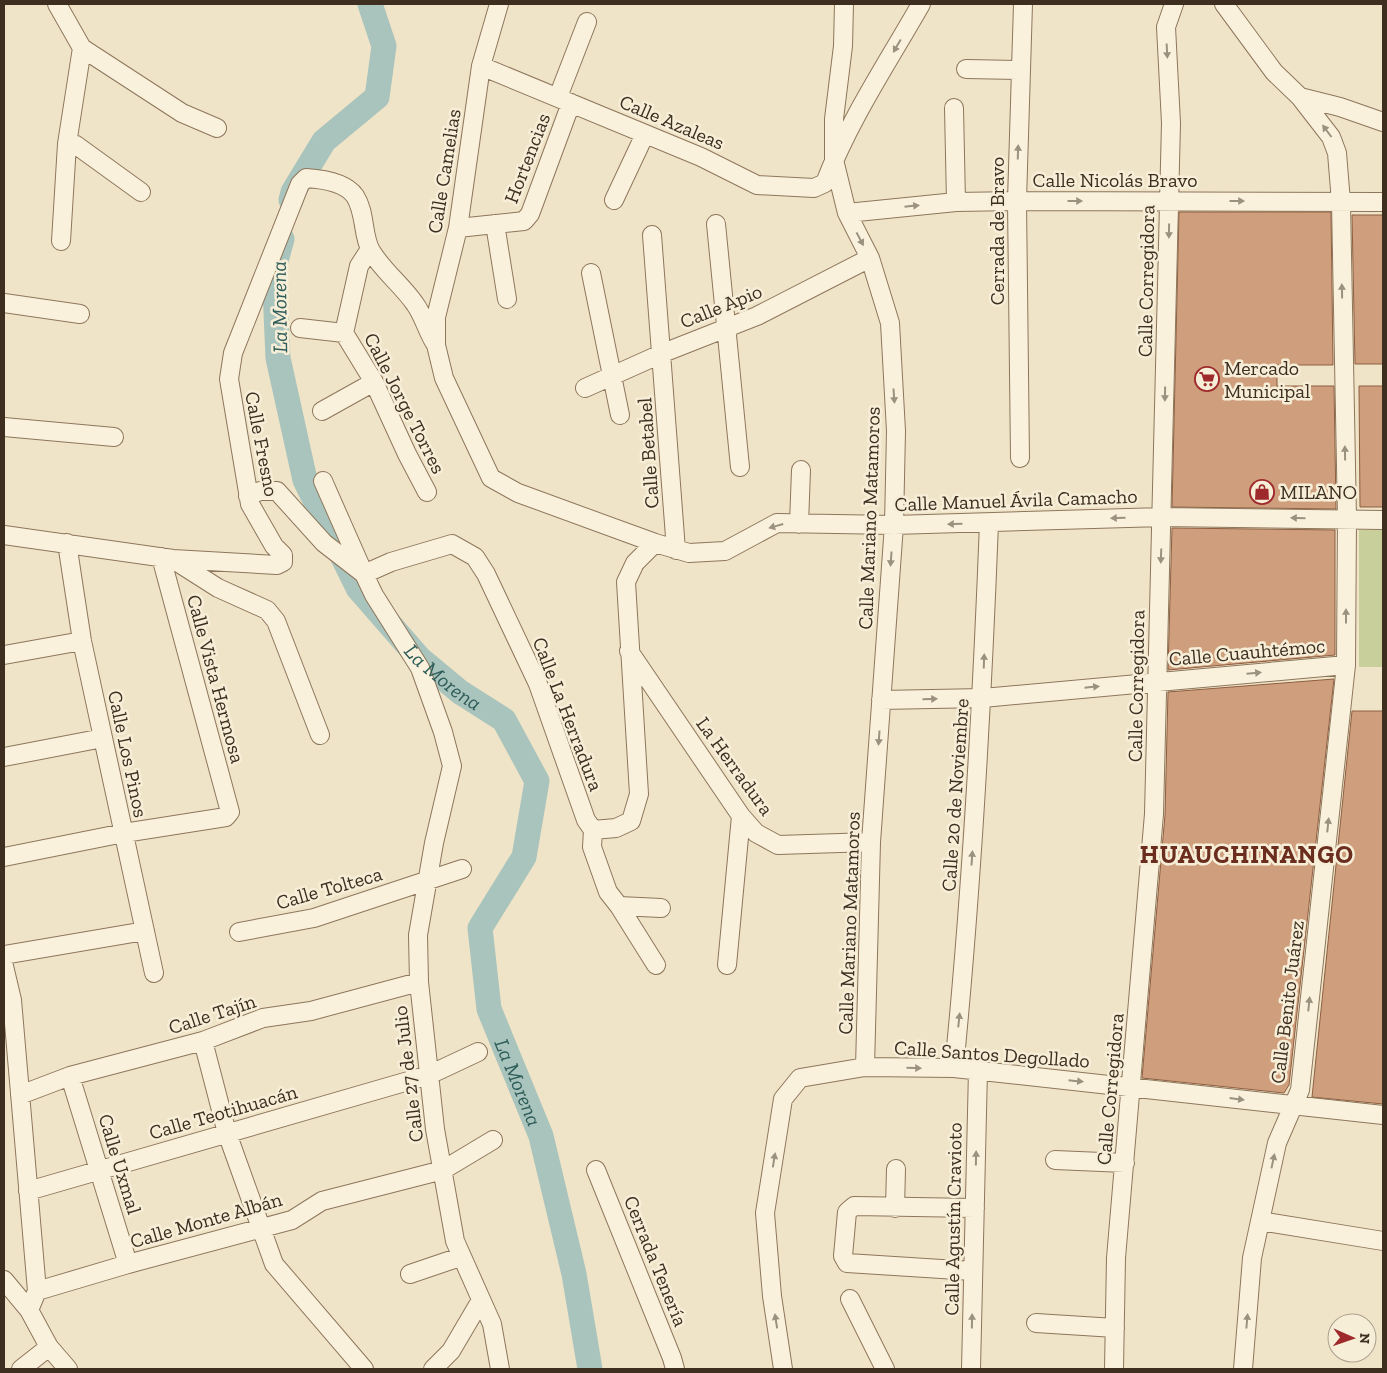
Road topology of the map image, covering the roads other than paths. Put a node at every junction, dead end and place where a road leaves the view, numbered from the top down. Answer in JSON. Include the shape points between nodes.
{"nodes":[{"id":1,"x":57,"y":4,"type":"edge"},
{"id":2,"x":499,"y":4,"type":"edge"},
{"id":3,"x":844,"y":4,"type":"edge"},
{"id":4,"x":921,"y":4,"type":"edge"},
{"id":5,"x":1023,"y":4,"type":"edge"},
{"id":6,"x":1174,"y":4,"type":"edge"},
{"id":7,"x":1224,"y":4,"type":"edge"},
{"id":8,"x":587,"y":22,"type":"dead end"},
{"id":9,"x":82,"y":48,"type":"junction"},
{"id":10,"x":481,"y":66,"type":"junction"},
{"id":11,"x":966,"y":69,"type":"dead end"},
{"id":12,"x":1021,"y":70,"type":"junction"},
{"id":13,"x":1300,"y":97,"type":"junction"},
{"id":14,"x":565,"y":100,"type":"junction"},
{"id":15,"x":954,"y":108,"type":"dead end"},
{"id":16,"x":1383,"y":122,"type":"edge"},
{"id":17,"x":217,"y":128,"type":"dead end"},
{"id":18,"x":645,"y":134,"type":"junction"},
{"id":19,"x":67,"y":144,"type":"junction"},
{"id":20,"x":834,"y":160,"type":"junction"},
{"id":21,"x":141,"y":192,"type":"dead end"},
{"id":22,"x":614,"y":200,"type":"dead end"},
{"id":23,"x":1017,"y":201,"type":"junction"},
{"id":24,"x":1169,"y":201,"type":"junction"},
{"id":25,"x":956,"y":202,"type":"junction"},
{"id":26,"x":1341,"y":202,"type":"junction"},
{"id":27,"x":1383,"y":202,"type":"edge"},
{"id":28,"x":846,"y":212,"type":"junction"},
{"id":29,"x":495,"y":224,"type":"junction"},
{"id":30,"x":716,"y":224,"type":"dead end"},
{"id":31,"x":458,"y":228,"type":"junction"},
{"id":32,"x":652,"y":235,"type":"dead end"},
{"id":33,"x":61,"y":241,"type":"dead end"},
{"id":34,"x":370,"y":249,"type":"junction"},
{"id":35,"x":870,"y":258,"type":"junction"},
{"id":36,"x":591,"y":273,"type":"dead end"},
{"id":37,"x":507,"y":299,"type":"dead end"},
{"id":38,"x":4,"y":303,"type":"edge"},
{"id":39,"x":80,"y":314,"type":"dead end"},
{"id":40,"x":300,"y":328,"type":"dead end"},
{"id":41,"x":728,"y":328,"type":"junction"},
{"id":42,"x":344,"y":333,"type":"junction"},
{"id":43,"x":436,"y":345,"type":"junction"},
{"id":44,"x":663,"y":353,"type":"junction"},
{"id":45,"x":614,"y":376,"type":"junction"},
{"id":46,"x":374,"y":382,"type":"junction"},
{"id":47,"x":585,"y":388,"type":"dead end"},
{"id":48,"x":322,"y":411,"type":"dead end"},
{"id":49,"x":620,"y":415,"type":"dead end"},
{"id":50,"x":4,"y":428,"type":"edge"},
{"id":51,"x":114,"y":437,"type":"dead end"},
{"id":52,"x":1020,"y":458,"type":"dead end"},
{"id":53,"x":740,"y":467,"type":"dead end"},
{"id":54,"x":801,"y":470,"type":"dead end"},
{"id":55,"x":323,"y":481,"type":"dead end"},
{"id":56,"x":427,"y":492,"type":"dead end"},
{"id":57,"x":248,"y":496,"type":"junction"},
{"id":58,"x":1162,"y":517,"type":"junction"},
{"id":59,"x":1347,"y":519,"type":"junction"},
{"id":60,"x":1383,"y":520,"type":"edge"},
{"id":61,"x":990,"y":523,"type":"junction"},
{"id":62,"x":799,"y":524,"type":"junction"},
{"id":63,"x":894,"y":525,"type":"junction"},
{"id":64,"x":4,"y":535,"type":"edge"},
{"id":65,"x":67,"y":543,"type":"junction"},
{"id":66,"x":655,"y":543,"type":"junction"},
{"id":67,"x":676,"y":550,"type":"junction"},
{"id":68,"x":167,"y":558,"type":"junction"},
{"id":69,"x":364,"y":574,"type":"junction"},
{"id":70,"x":82,"y":641,"type":"junction"},
{"id":71,"x":628,"y":651,"type":"junction"},
{"id":72,"x":4,"y":655,"type":"edge"},
{"id":73,"x":1346,"y":664,"type":"junction"},
{"id":74,"x":1156,"y":681,"type":"junction"},
{"id":75,"x":983,"y":698,"type":"junction"},
{"id":76,"x":881,"y":700,"type":"junction"},
{"id":77,"x":320,"y":735,"type":"dead end"},
{"id":78,"x":103,"y":738,"type":"junction"},
{"id":79,"x":4,"y":757,"type":"edge"},
{"id":80,"x":740,"y":816,"type":"junction"},
{"id":81,"x":593,"y":830,"type":"junction"},
{"id":82,"x":124,"y":833,"type":"junction"},
{"id":83,"x":871,"y":842,"type":"junction"},
{"id":84,"x":4,"y":857,"type":"edge"},
{"id":85,"x":462,"y":870,"type":"dead end"},
{"id":86,"x":429,"y":880,"type":"junction"},
{"id":87,"x":619,"y":906,"type":"junction"},
{"id":88,"x":661,"y":908,"type":"dead end"},
{"id":89,"x":145,"y":931,"type":"junction"},
{"id":90,"x":239,"y":932,"type":"dead end"},
{"id":91,"x":4,"y":955,"type":"edge"},
{"id":92,"x":656,"y":965,"type":"dead end"},
{"id":93,"x":727,"y":965,"type":"dead end"},
{"id":94,"x":4,"y":966,"type":"edge"},
{"id":95,"x":154,"y":973,"type":"dead end"},
{"id":96,"x":419,"y":982,"type":"junction"},
{"id":97,"x":8,"y":1000,"type":"edge"},
{"id":98,"x":203,"y":1041,"type":"junction"},
{"id":99,"x":478,"y":1052,"type":"dead end"},
{"id":100,"x":865,"y":1067,"type":"junction"},
{"id":101,"x":954,"y":1068,"type":"junction"},
{"id":102,"x":978,"y":1070,"type":"junction"},
{"id":103,"x":429,"y":1074,"type":"junction"},
{"id":104,"x":70,"y":1076,"type":"junction"},
{"id":105,"x":1132,"y":1087,"type":"junction"},
{"id":106,"x":20,"y":1095,"type":"junction"},
{"id":107,"x":1293,"y":1105,"type":"junction"},
{"id":108,"x":1383,"y":1115,"type":"edge"},
{"id":109,"x":227,"y":1133,"type":"junction"},
{"id":110,"x":493,"y":1140,"type":"dead end"},
{"id":111,"x":1055,"y":1160,"type":"dead end"},
{"id":112,"x":1125,"y":1163,"type":"junction"},
{"id":113,"x":896,"y":1169,"type":"dead end"},
{"id":114,"x":99,"y":1170,"type":"junction"},
{"id":115,"x":442,"y":1170,"type":"junction"},
{"id":116,"x":596,"y":1170,"type":"dead end"},
{"id":117,"x":28,"y":1191,"type":"junction"},
{"id":118,"x":895,"y":1208,"type":"junction"},
{"id":119,"x":975,"y":1208,"type":"junction"},
{"id":120,"x":1260,"y":1221,"type":"junction"},
{"id":121,"x":259,"y":1229,"type":"junction"},
{"id":122,"x":1383,"y":1241,"type":"edge"},
{"id":123,"x":460,"y":1257,"type":"junction"},
{"id":124,"x":128,"y":1264,"type":"junction"},
{"id":125,"x":973,"y":1271,"type":"junction"},
{"id":126,"x":410,"y":1274,"type":"dead end"},
{"id":127,"x":4,"y":1280,"type":"edge"},
{"id":128,"x":37,"y":1291,"type":"junction"},
{"id":129,"x":850,"y":1299,"type":"dead end"},
{"id":130,"x":481,"y":1300,"type":"junction"},
{"id":131,"x":29,"y":1310,"type":"junction"},
{"id":132,"x":1036,"y":1323,"type":"dead end"},
{"id":133,"x":1115,"y":1328,"type":"junction"},
{"id":134,"x":49,"y":1348,"type":"junction"},
{"id":135,"x":21,"y":1369,"type":"edge"},
{"id":136,"x":68,"y":1369,"type":"edge"},
{"id":137,"x":364,"y":1369,"type":"edge"},
{"id":138,"x":433,"y":1369,"type":"edge"},
{"id":139,"x":500,"y":1369,"type":"edge"},
{"id":140,"x":675,"y":1369,"type":"edge"},
{"id":141,"x":783,"y":1369,"type":"edge"},
{"id":142,"x":885,"y":1369,"type":"edge"},
{"id":143,"x":971,"y":1369,"type":"edge"},
{"id":144,"x":1114,"y":1369,"type":"edge"},
{"id":145,"x":1243,"y":1369,"type":"edge"}],
"edges":[{"from":1,"to":9,"type":"street"},
{"from":2,"to":10,"type":"street","name":"Calle Camelias"},
{"from":3,"to":20,"type":"street","via":[[844,46],[834,119]]},
{"from":4,"to":20,"type":"street","one_way":true},
{"from":5,"to":12,"type":"street","name":"Cerrada de Bravo"},
{"from":6,"to":24,"type":"street","name":"Calle Corregidora","one_way":true,"via":[[1166,27],[1171,123]]},
{"from":7,"to":13,"type":"street","name":"Calle Benito Juárez","via":[[1274,72]]},
{"from":8,"to":14,"type":"street","name":"Hortencias"},
{"from":9,"to":17,"type":"street","via":[[182,113]]},
{"from":9,"to":19,"type":"street"},
{"from":10,"to":14,"type":"street","name":"Calle Azaleas"},
{"from":10,"to":31,"type":"street","name":"Calle Camelias"},
{"from":11,"to":12,"type":"street"},
{"from":23,"to":12,"type":"street","name":"Cerrada de Bravo","one_way":true},
{"from":13,"to":16,"type":"street"},
{"from":26,"to":13,"type":"street","name":"Calle Benito Juárez","one_way":true,"via":[[1337,153],[1331,137]]},
{"from":14,"to":18,"type":"street","name":"Calle Azaleas"},
{"from":14,"to":29,"type":"street","name":"Hortencias","via":[[530,214],[524,221]]},
{"from":15,"to":25,"type":"street"},
{"from":18,"to":20,"type":"street","name":"Calle Azaleas","via":[[757,185],[814,188],[825,183]]},
{"from":18,"to":22,"type":"street"},
{"from":19,"to":21,"type":"street","via":[[76,145]]},
{"from":19,"to":33,"type":"street"},
{"from":20,"to":28,"type":"street","name":"Calle Mariano Matamoros"},
{"from":23,"to":24,"type":"street","name":"Calle Nicolás Bravo","one_way":true},
{"from":23,"to":25,"type":"street","name":"Calle Nicolás Bravo"},
{"from":23,"to":52,"type":"street","name":"Cerrada de Bravo"},
{"from":24,"to":26,"type":"street","name":"Calle Nicolás Bravo","one_way":true},
{"from":24,"to":58,"type":"street","name":"Calle Corregidora","one_way":true},
{"from":28,"to":25,"type":"street","name":"Calle Nicolás Bravo","one_way":true},
{"from":26,"to":27,"type":"street","name":"Calle Nicolás Bravo"},
{"from":59,"to":26,"type":"street","name":"Calle Benito Juárez","one_way":true},
{"from":28,"to":35,"type":"street","name":"Calle Mariano Matamoros","one_way":true},
{"from":29,"to":31,"type":"street","name":"Hortencias"},
{"from":29,"to":37,"type":"street"},
{"from":30,"to":41,"type":"street"},
{"from":31,"to":43,"type":"street","name":"Calle Camelias","via":[[436,317]]},
{"from":32,"to":44,"type":"street","name":"Calle Betabel"},
{"from":34,"to":42,"type":"street","name":"Calle Jorge Torres","via":[[359,266]]},
{"from":34,"to":43,"type":"street","via":[[417,305]]},
{"from":34,"to":57,"type":"street","name":"Calle Fresno","via":[[363,213],[355,195],[342,184],[306,178],[300,184],[233,353],[229,379]]},
{"from":35,"to":41,"type":"street","name":"Calle Apio"},
{"from":35,"to":63,"type":"street","name":"Calle Mariano Matamoros","one_way":true,"via":[[890,324],[896,431]]},
{"from":36,"to":45,"type":"street"},
{"from":38,"to":39,"type":"street"},
{"from":40,"to":42,"type":"street"},
{"from":41,"to":44,"type":"street","name":"Calle Apio"},
{"from":41,"to":53,"type":"street"},
{"from":42,"to":46,"type":"street","name":"Calle Jorge Torres"},
{"from":43,"to":66,"type":"street","name":"Calle Manuel Ávila Camacho","via":[[444,378],[491,478],[518,493]]},
{"from":44,"to":45,"type":"street","name":"Calle Apio"},
{"from":44,"to":67,"type":"street","name":"Calle Betabel"},
{"from":45,"to":47,"type":"street","name":"Calle Apio"},
{"from":45,"to":49,"type":"street"},
{"from":46,"to":48,"type":"street"},
{"from":46,"to":56,"type":"street","name":"Calle Jorge Torres"},
{"from":50,"to":51,"type":"street"},
{"from":54,"to":62,"type":"street"},
{"from":55,"to":69,"type":"street"},
{"from":57,"to":68,"type":"street","name":"Calle Fresno","via":[[274,546],[283,555],[283,562],[277,565]]},
{"from":57,"to":69,"type":"street","via":[[260,491],[277,491],[324,543]]},
{"from":59,"to":58,"type":"street","name":"Calle Manuel Ávila Camacho","one_way":true},
{"from":58,"to":61,"type":"street","name":"Calle Manuel Ávila Camacho","one_way":true},
{"from":58,"to":74,"type":"street","name":"Calle Corregidora","one_way":true},
{"from":59,"to":60,"type":"street","name":"Calle Manuel Ávila Camacho"},
{"from":73,"to":59,"type":"street","name":"Calle Benito Juárez","one_way":true},
{"from":61,"to":63,"type":"street","name":"Calle Manuel Ávila Camacho","one_way":true},
{"from":75,"to":61,"type":"street","name":"Calle 20 de Noviembre","one_way":true},
{"from":62,"to":63,"type":"street","name":"Calle Manuel Ávila Camacho"},
{"from":62,"to":67,"type":"street","name":"Calle Manuel Ávila Camacho","one_way":true,"via":[[777,523],[725,551],[689,553]]},
{"from":63,"to":76,"type":"street","name":"Calle Mariano Matamoros","one_way":true},
{"from":64,"to":65,"type":"street","name":"Calle Fresno"},
{"from":65,"to":68,"type":"street","name":"Calle Fresno"},
{"from":65,"to":70,"type":"street","name":"Calle Los Pinos"},
{"from":66,"to":67,"type":"street","name":"Calle Manuel Ávila Camacho"},
{"from":66,"to":71,"type":"street","via":[[635,564],[626,582]]},
{"from":68,"to":77,"type":"street","via":[[218,588],[267,610],[276,621]]},
{"from":68,"to":82,"type":"street","name":"Calle Vista Hermosa","via":[[230,812],[226,817]]},
{"from":69,"to":81,"type":"street","name":"Calle La Herradura","via":[[391,562],[452,544],[475,557],[538,684],[586,820]]},
{"from":69,"to":86,"type":"street","name":"Calle 27 de Julio","via":[[420,668],[452,766]]},
{"from":70,"to":72,"type":"street"},
{"from":70,"to":78,"type":"street","name":"Calle Los Pinos"},
{"from":71,"to":80,"type":"street","name":"La Herradura"},
{"from":71,"to":81,"type":"street","via":[[639,794],[631,821],[616,828]]},
{"from":74,"to":73,"type":"street","name":"Calle Cuauhtémoc","one_way":true},
{"from":107,"to":73,"type":"street","name":"Calle Benito Juárez","one_way":true,"via":[[1300,1090]]},
{"from":75,"to":74,"type":"street","name":"Calle Cuauhtémoc","one_way":true},
{"from":74,"to":105,"type":"street","name":"Calle Corregidora","via":[[1154,814]]},
{"from":76,"to":75,"type":"street","name":"Calle Cuauhtémoc","one_way":true},
{"from":101,"to":75,"type":"street","name":"Calle 20 de Noviembre","one_way":true,"via":[[967,943]]},
{"from":76,"to":83,"type":"street","name":"Calle Mariano Matamoros","one_way":true},
{"from":78,"to":79,"type":"street"},
{"from":78,"to":82,"type":"street","name":"Calle Los Pinos"},
{"from":80,"to":83,"type":"street","name":"La Herradura","via":[[756,833],[778,845]]},
{"from":80,"to":93,"type":"street"},
{"from":81,"to":87,"type":"street","name":"Calle La Herradura","via":[[592,847],[608,892]]},
{"from":82,"to":84,"type":"street"},
{"from":82,"to":89,"type":"street","name":"Calle Los Pinos"},
{"from":83,"to":100,"type":"street","name":"Calle Mariano Matamoros"},
{"from":85,"to":86,"type":"street","name":"Calle Tolteca"},
{"from":86,"to":90,"type":"street","name":"Calle Tolteca","via":[[314,918]]},
{"from":86,"to":96,"type":"street","name":"Calle 27 de Julio","via":[[418,935]]},
{"from":87,"to":88,"type":"street"},
{"from":87,"to":92,"type":"street","name":"Calle La Herradura"},
{"from":89,"to":91,"type":"street"},
{"from":89,"to":95,"type":"street","name":"Calle Los Pinos"},
{"from":94,"to":97,"type":"street"},
{"from":96,"to":98,"type":"street","name":"Calle Tajín","via":[[311,1011],[263,1018]]},
{"from":96,"to":103,"type":"street","name":"Calle 27 de Julio"},
{"from":97,"to":106,"type":"street"},
{"from":98,"to":104,"type":"street","name":"Calle Tajín"},
{"from":98,"to":109,"type":"street"},
{"from":99,"to":103,"type":"street","name":"Calle Teotihuacán"},
{"from":100,"to":101,"type":"street","name":"Calle Santos Degollado","one_way":true},
{"from":141,"to":100,"type":"street","name":"Calle Santos Degollado","one_way":true,"via":[[772,1296],[766,1213],[783,1099],[800,1078]]},
{"from":101,"to":102,"type":"street","name":"Calle Santos Degollado"},
{"from":102,"to":105,"type":"street","name":"Calle Santos Degollado","one_way":true},
{"from":119,"to":102,"type":"street","name":"Calle Agustín Cravioto","one_way":true},
{"from":103,"to":109,"type":"street","name":"Calle Teotihuacán"},
{"from":103,"to":115,"type":"street","name":"Calle 27 de Julio"},
{"from":104,"to":106,"type":"street","name":"Calle Tajín"},
{"from":104,"to":114,"type":"street","name":"Calle Uxmal"},
{"from":105,"to":107,"type":"street","name":"Calle Santos Degollado","one_way":true},
{"from":105,"to":112,"type":"street","name":"Calle Corregidora"},
{"from":106,"to":117,"type":"street"},
{"from":107,"to":108,"type":"street","name":"Calle Santos Degollado"},
{"from":120,"to":107,"type":"street","name":"Calle Benito Juárez","one_way":true,"via":[[1277,1144]]},
{"from":109,"to":114,"type":"street","name":"Calle Teotihuacán"},
{"from":109,"to":121,"type":"street"},
{"from":110,"to":115,"type":"street","name":"Calle Monte Albán"},
{"from":111,"to":112,"type":"street"},
{"from":112,"to":133,"type":"street","name":"Calle Corregidora","via":[[1116,1258]]},
{"from":113,"to":118,"type":"street"},
{"from":114,"to":117,"type":"street","name":"Calle Teotihuacán"},
{"from":114,"to":124,"type":"street","name":"Calle Uxmal"},
{"from":115,"to":121,"type":"street","name":"Calle Monte Albán","via":[[322,1201],[292,1220]]},
{"from":115,"to":123,"type":"street","name":"Calle 27 de Julio"},
{"from":116,"to":140,"type":"street","name":"Cerrada Tenería"},
{"from":117,"to":128,"type":"street"},
{"from":118,"to":119,"type":"street"},
{"from":118,"to":125,"type":"street","via":[[850,1208],[847,1212],[844,1260],[847,1263]]},
{"from":119,"to":125,"type":"street","name":"Calle Agustín Cravioto"},
{"from":120,"to":122,"type":"street"},
{"from":145,"to":120,"type":"street","name":"Calle Benito Juárez","one_way":true,"via":[[1252,1258]]},
{"from":121,"to":124,"type":"street","name":"Calle Monte Albán"},
{"from":121,"to":137,"type":"street","via":[[274,1264]]},
{"from":123,"to":126,"type":"street"},
{"from":123,"to":130,"type":"street","name":"Calle 27 de Julio"},
{"from":124,"to":128,"type":"street","name":"Calle Monte Albán"},
{"from":143,"to":125,"type":"street","name":"Calle Agustín Cravioto","one_way":true},
{"from":127,"to":131,"type":"street"},
{"from":128,"to":131,"type":"street"},
{"from":129,"to":142,"type":"street"},
{"from":130,"to":138,"type":"street","via":[[451,1351]]},
{"from":130,"to":139,"type":"street","name":"Calle 27 de Julio","via":[[492,1324]]},
{"from":131,"to":134,"type":"street"},
{"from":132,"to":133,"type":"street"},
{"from":133,"to":144,"type":"street","name":"Calle Corregidora"},
{"from":134,"to":135,"type":"street"},
{"from":134,"to":136,"type":"street"}]}
